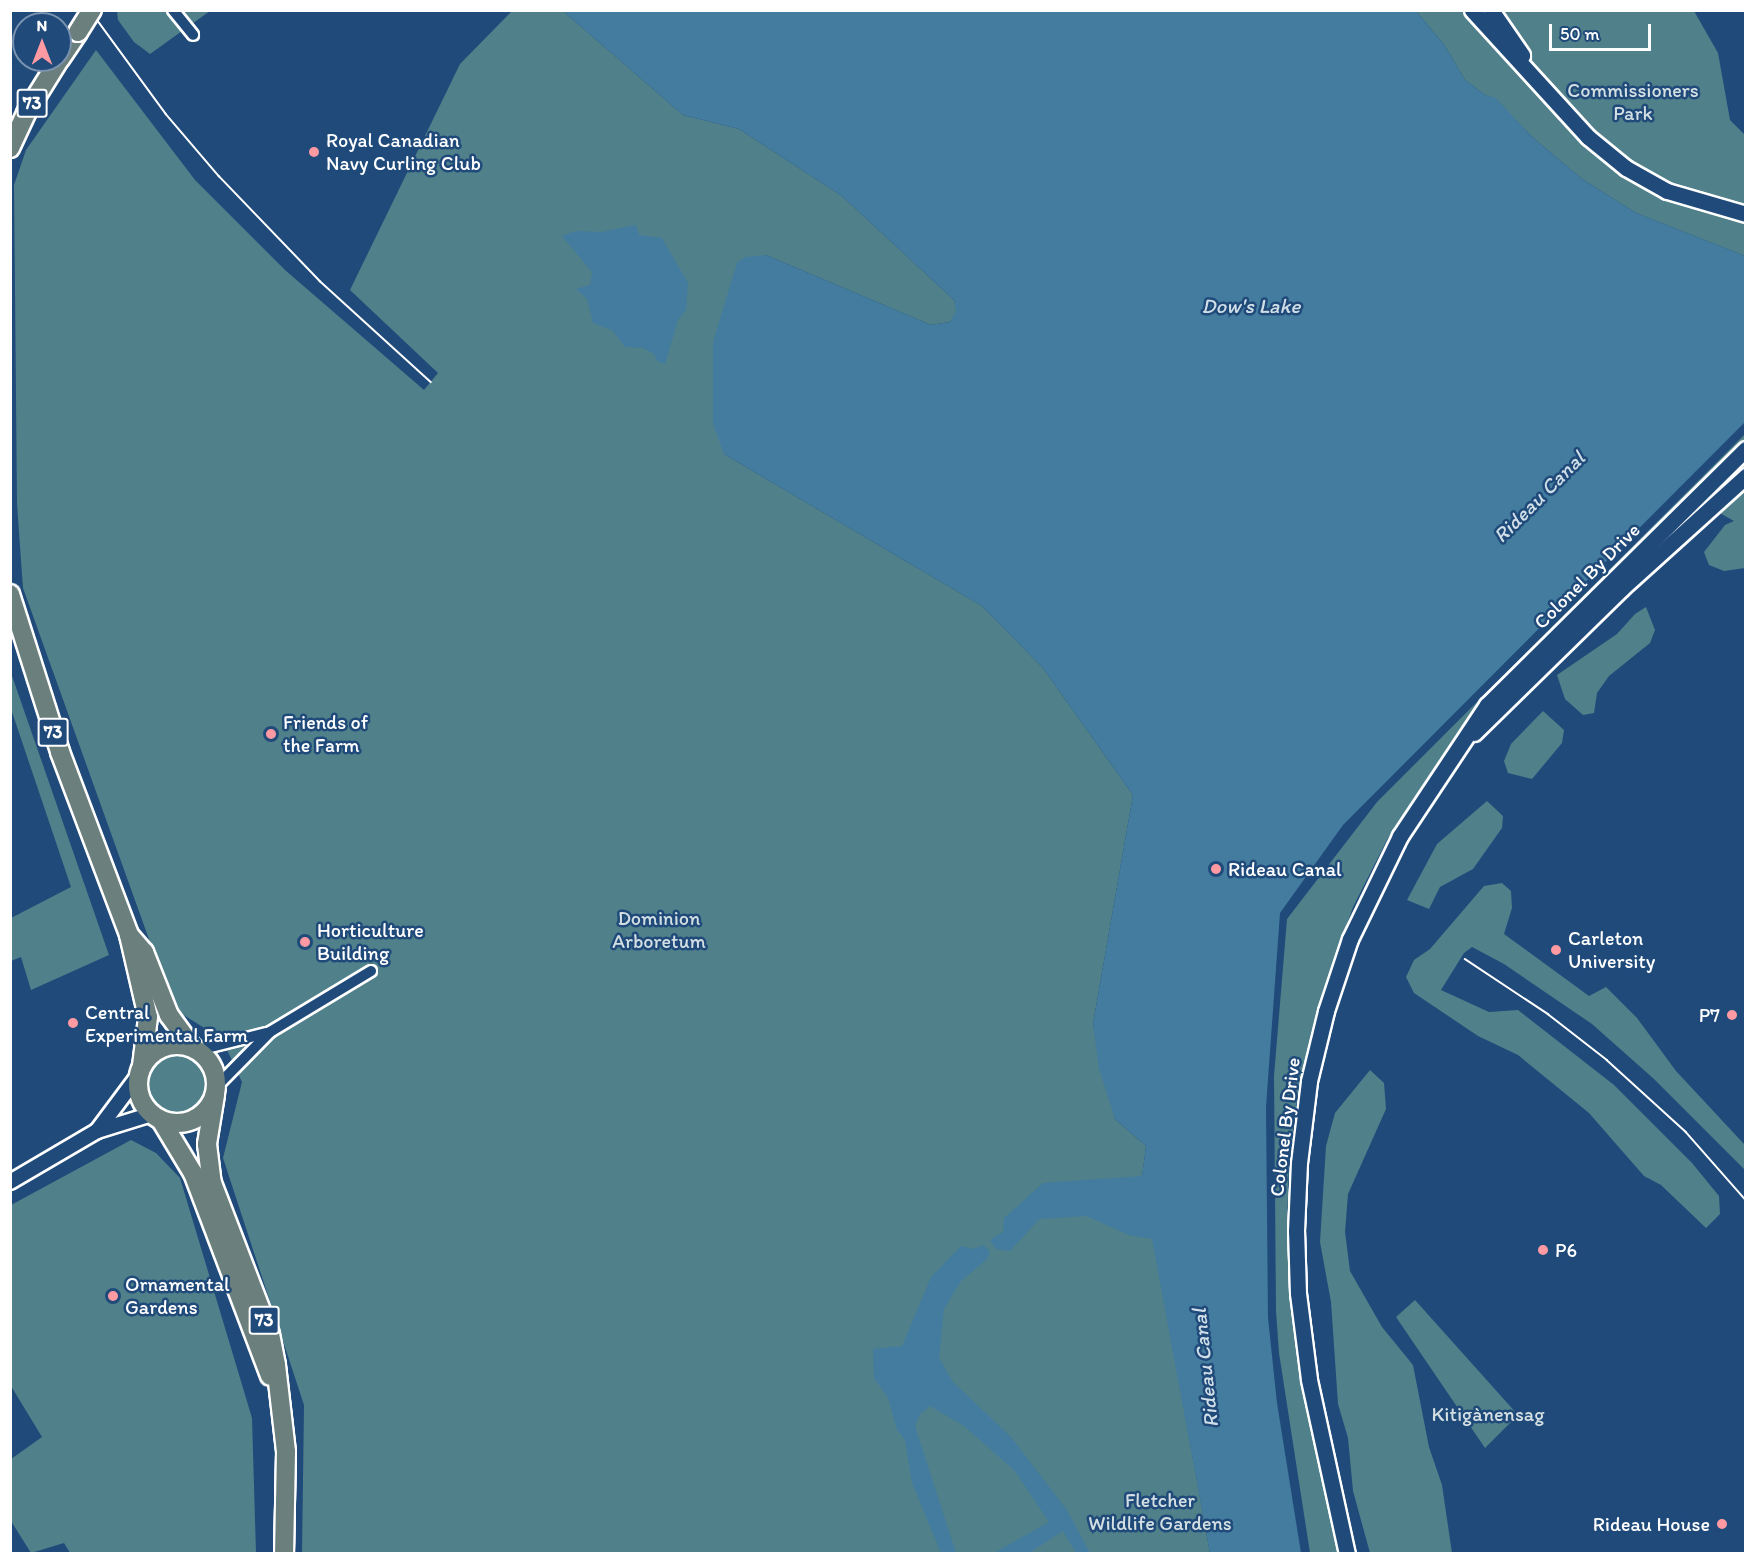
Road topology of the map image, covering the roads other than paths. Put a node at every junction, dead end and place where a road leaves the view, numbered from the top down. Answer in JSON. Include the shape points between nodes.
{"nodes":[{"id":1,"x":92,"y":10,"type":"edge"},
{"id":2,"x":173,"y":10,"type":"edge"},
{"id":3,"x":1472,"y":10,"type":"edge"},
{"id":4,"x":1491,"y":10,"type":"edge"},
{"id":5,"x":193,"y":35,"type":"dead end"},
{"id":6,"x":72,"y":41,"type":"edge"},
{"id":7,"x":52,"y":72,"type":"edge"},
{"id":8,"x":1545,"y":90,"type":"junction"},
{"id":9,"x":10,"y":148,"type":"edge"},
{"id":10,"x":1746,"y":214,"type":"edge"},
{"id":11,"x":1746,"y":449,"type":"edge"},
{"id":12,"x":1746,"y":476,"type":"edge"},
{"id":13,"x":10,"y":594,"type":"edge"},
{"id":14,"x":1467,"y":738,"type":"junction"},
{"id":15,"x":129,"y":935,"type":"junction"},
{"id":16,"x":371,"y":972,"type":"dead end"},
{"id":17,"x":270,"y":1032,"type":"junction"},
{"id":18,"x":196,"y":1049,"type":"junction"},
{"id":19,"x":140,"y":1071,"type":"junction"},
{"id":20,"x":216,"y":1090,"type":"junction"},
{"id":21,"x":157,"y":1117,"type":"junction"},
{"id":22,"x":97,"y":1131,"type":"junction"},
{"id":23,"x":10,"y":1182,"type":"edge"},
{"id":24,"x":279,"y":1399,"type":"junction"},
{"id":25,"x":284,"y":1554,"type":"edge"},
{"id":26,"x":1347,"y":1554,"type":"edge"}],
"edges":[{"from":1,"to":6,"type":"main road","number":"73","bridge":true},
{"from":2,"to":5,"type":"street"},
{"from":3,"to":8,"type":"main road"},
{"from":4,"to":8,"type":"main road"},
{"from":7,"to":9,"type":"main road","number":"73","via":[[26,113]]},
{"from":8,"to":10,"type":"main road","via":[[1588,137],[1626,168],[1698,203]]},
{"from":11,"to":14,"type":"main road","name":"Colonel By Drive","via":[[1487,705]]},
{"from":12,"to":14,"type":"main road","name":"Colonel By Drive"},
{"from":13,"to":15,"type":"main road","number":"73","via":[[60,752]]},
{"from":14,"to":26,"type":"main road","name":"Colonel By Drive","via":[[1400,836],[1360,916],[1326,1011],[1306,1105],[1296,1208],[1298,1293],[1309,1379]]},
{"from":15,"to":18,"type":"main road","number":"73","via":[[144,952],[169,1015]]},
{"from":15,"to":19,"type":"main road","number":"73","via":[[148,1017]]},
{"from":16,"to":17,"type":"street"},
{"from":17,"to":18,"type":"street"},
{"from":17,"to":20,"type":"street"},
{"from":18,"to":19,"type":"main road","via":[[169,1045],[148,1057]]},
{"from":18,"to":20,"type":"main road","number":"73","via":[[213,1067]]},
{"from":19,"to":21,"type":"main road","number":"73","via":[[140,1097]]},
{"from":19,"to":22,"type":"street"},
{"from":20,"to":21,"type":"main road","via":[[198,1117],[180,1123]]},
{"from":20,"to":24,"type":"main road","number":"73","via":[[207,1144],[212,1183],[270,1334]]},
{"from":21,"to":22,"type":"street"},
{"from":21,"to":24,"type":"main road","number":"73","via":[[193,1173]]},
{"from":22,"to":23,"type":"street"},
{"from":24,"to":25,"type":"main road","number":"73","via":[[286,1452]]}]}
